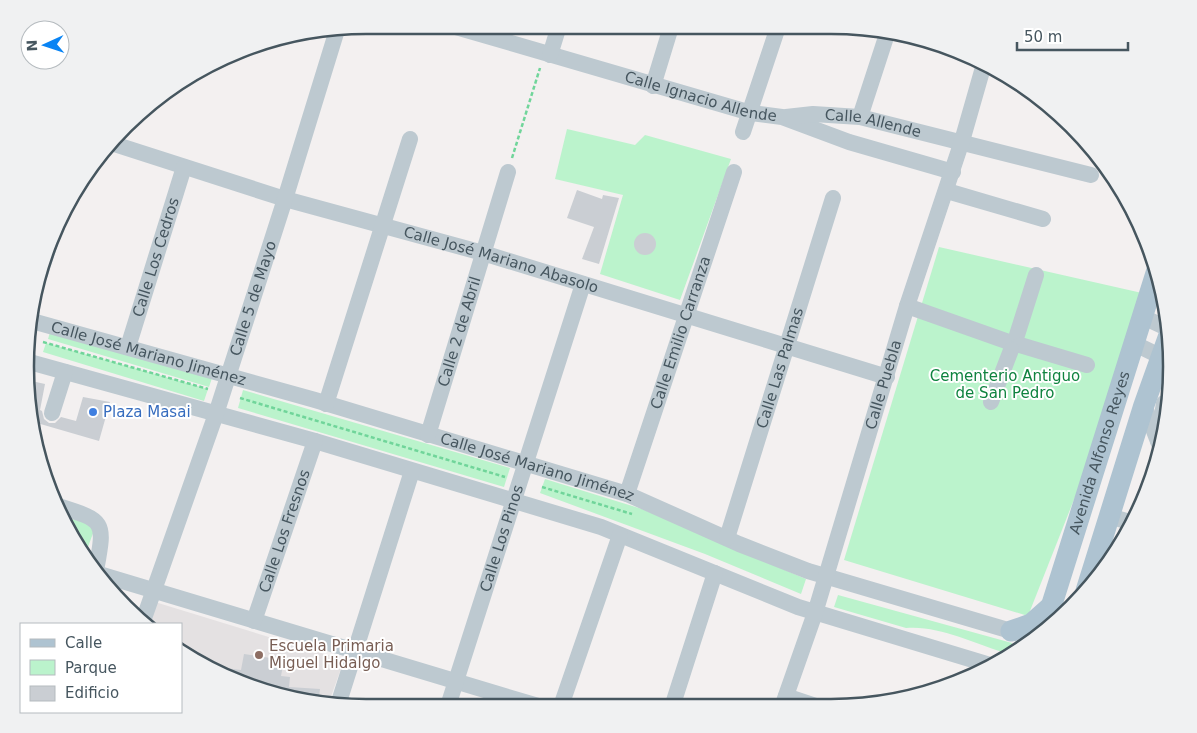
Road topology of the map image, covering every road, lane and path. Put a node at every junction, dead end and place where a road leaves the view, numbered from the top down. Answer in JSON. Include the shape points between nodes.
{"nodes":[{"id":1,"x":477,"y":34,"type":"edge"},
{"id":2,"x":556,"y":34,"type":"edge"},
{"id":3,"x":669,"y":34,"type":"edge"},
{"id":4,"x":776,"y":34,"type":"edge"},
{"id":5,"x":335,"y":35,"type":"edge"},
{"id":6,"x":886,"y":39,"type":"edge"},
{"id":7,"x":547,"y":55,"type":"junction"},
{"id":8,"x":982,"y":70,"type":"edge"},
{"id":9,"x":653,"y":86,"type":"junction"},
{"id":10,"x":751,"y":113,"type":"junction"},
{"id":11,"x":782,"y":117,"type":"junction"},
{"id":12,"x":860,"y":117,"type":"junction"},
{"id":13,"x":743,"y":132,"type":"dead end"},
{"id":14,"x":410,"y":139,"type":"dead end"},
{"id":15,"x":962,"y":141,"type":"junction"},
{"id":16,"x":118,"y":145,"type":"edge"},
{"id":17,"x":184,"y":167,"type":"junction"},
{"id":18,"x":508,"y":172,"type":"joint"},
{"id":19,"x":734,"y":172,"type":"dead end"},
{"id":20,"x":953,"y":172,"type":"junction"},
{"id":21,"x":1091,"y":175,"type":"dead end"},
{"id":22,"x":947,"y":190,"type":"junction"},
{"id":23,"x":833,"y":198,"type":"dead end"},
{"id":24,"x":285,"y":199,"type":"junction"},
{"id":25,"x":1043,"y":219,"type":"dead end"},
{"id":26,"x":383,"y":226,"type":"junction"},
{"id":27,"x":483,"y":253,"type":"junction"},
{"id":28,"x":1036,"y":276,"type":"dead end"},
{"id":29,"x":1153,"y":283,"type":"edge"},
{"id":30,"x":583,"y":284,"type":"junction"},
{"id":31,"x":907,"y":306,"type":"junction"},
{"id":32,"x":687,"y":314,"type":"junction"},
{"id":33,"x":1142,"y":317,"type":"junction"},
{"id":34,"x":37,"y":322,"type":"edge"},
{"id":35,"x":1160,"y":325,"type":"edge"},
{"id":36,"x":43,"y":342,"type":"dead end"},
{"id":37,"x":1133,"y":342,"type":"junction"},
{"id":38,"x":1013,"y":343,"type":"junction"},
{"id":39,"x":788,"y":346,"type":"junction"},
{"id":40,"x":128,"y":347,"type":"junction"},
{"id":41,"x":1163,"y":357,"type":"edge"},
{"id":42,"x":34,"y":363,"type":"edge"},
{"id":43,"x":1087,"y":366,"type":"dead end"},
{"id":44,"x":1163,"y":370,"type":"edge"},
{"id":45,"x":65,"y":372,"type":"junction"},
{"id":46,"x":228,"y":376,"type":"junction"},
{"id":47,"x":887,"y":377,"type":"junction"},
{"id":48,"x":208,"y":389,"type":"dead end"},
{"id":49,"x":240,"y":398,"type":"dead end"},
{"id":50,"x":991,"y":402,"type":"dead end"},
{"id":51,"x":326,"y":404,"type":"junction"},
{"id":52,"x":1154,"y":404,"type":"junction"},
{"id":53,"x":52,"y":414,"type":"dead end"},
{"id":54,"x":216,"y":414,"type":"junction"},
{"id":55,"x":1157,"y":428,"type":"edge"},
{"id":56,"x":428,"y":435,"type":"junction"},
{"id":57,"x":315,"y":441,"type":"junction"},
{"id":58,"x":527,"y":463,"type":"junction"},
{"id":59,"x":412,"y":470,"type":"junction"},
{"id":60,"x":507,"y":478,"type":"dead end"},
{"id":61,"x":627,"y":494,"type":"junction"},
{"id":62,"x":514,"y":500,"type":"junction"},
{"id":63,"x":65,"y":508,"type":"edge"},
{"id":64,"x":1109,"y":516,"type":"junction"},
{"id":65,"x":1125,"y":521,"type":"edge"},
{"id":66,"x":620,"y":534,"type":"junction"},
{"id":67,"x":727,"y":538,"type":"junction"},
{"id":68,"x":97,"y":561,"type":"edge"},
{"id":69,"x":715,"y":572,"type":"junction"},
{"id":70,"x":1092,"y":572,"type":"edge"},
{"id":71,"x":826,"y":575,"type":"junction"},
{"id":72,"x":109,"y":577,"type":"edge"},
{"id":73,"x":154,"y":590,"type":"junction"},
{"id":74,"x":1052,"y":604,"type":"junction"},
{"id":75,"x":815,"y":613,"type":"junction"},
{"id":76,"x":145,"y":615,"type":"edge"},
{"id":77,"x":254,"y":620,"type":"junction"},
{"id":78,"x":1045,"y":621,"type":"edge"},
{"id":79,"x":1011,"y":631,"type":"junction"},
{"id":80,"x":1024,"y":637,"type":"edge"},
{"id":81,"x":355,"y":652,"type":"junction"},
{"id":82,"x":982,"y":663,"type":"edge"},
{"id":83,"x":456,"y":682,"type":"junction"},
{"id":84,"x":340,"y":698,"type":"edge"},
{"id":85,"x":450,"y":699,"type":"edge"},
{"id":86,"x":514,"y":699,"type":"edge"},
{"id":87,"x":563,"y":699,"type":"edge"},
{"id":88,"x":674,"y":699,"type":"edge"},
{"id":89,"x":785,"y":699,"type":"edge"}],
"edges":[{"from":1,"to":7,"type":"street","name":"Calle Ignacio Allende"},
{"from":2,"to":7,"type":"street"},
{"from":3,"to":9,"type":"street"},
{"from":4,"to":10,"type":"street"},
{"from":5,"to":24,"type":"street","name":"Calle 5 de Mayo"},
{"from":6,"to":12,"type":"street"},
{"from":7,"to":9,"type":"street","name":"Calle Ignacio Allende"},
{"from":7,"to":18,"type":"path"},
{"from":8,"to":15,"type":"street","name":"Calle Puebla"},
{"from":9,"to":10,"type":"street","name":"Calle Ignacio Allende"},
{"from":10,"to":11,"type":"street","name":"Calle Ignacio Allende"},
{"from":10,"to":13,"type":"street"},
{"from":11,"to":12,"type":"street","name":"Calle Allende","via":[[813,114]]},
{"from":11,"to":20,"type":"street","name":"Calle Ignacio Allende","via":[[849,142]]},
{"from":12,"to":15,"type":"street","name":"Calle Allende"},
{"from":14,"to":26,"type":"street"},
{"from":15,"to":20,"type":"street","name":"Calle Puebla"},
{"from":15,"to":21,"type":"street"},
{"from":16,"to":17,"type":"street","name":"Calle José Mariano Abasolo"},
{"from":17,"to":24,"type":"street","name":"Calle José Mariano Abasolo"},
{"from":17,"to":40,"type":"street","name":"Calle Los Cedros"},
{"from":18,"to":27,"type":"street","name":"Calle 2 de Abril"},
{"from":19,"to":32,"type":"street","name":"Calle Emilio Carranza"},
{"from":20,"to":22,"type":"street","name":"Calle Puebla"},
{"from":22,"to":25,"type":"street"},
{"from":22,"to":31,"type":"street","name":"Calle Puebla"},
{"from":23,"to":39,"type":"street","name":"Calle Las Palmas"},
{"from":24,"to":26,"type":"street","name":"Calle José Mariano Abasolo"},
{"from":24,"to":46,"type":"street","name":"Calle 5 de Mayo"},
{"from":26,"to":27,"type":"street","name":"Calle José Mariano Abasolo"},
{"from":26,"to":51,"type":"street"},
{"from":27,"to":30,"type":"street","name":"Calle José Mariano Abasolo"},
{"from":27,"to":56,"type":"street","name":"Calle 2 de Abril"},
{"from":28,"to":38,"type":"street"},
{"from":29,"to":33,"type":"main road","name":"Avenida Alfonso Reyes"},
{"from":30,"to":32,"type":"street","name":"Calle José Mariano Abasolo"},
{"from":30,"to":58,"type":"street","name":"Calle Los Pinos"},
{"from":31,"to":38,"type":"street"},
{"from":31,"to":47,"type":"street","name":"Calle Puebla"},
{"from":32,"to":39,"type":"street","name":"Calle José Mariano Abasolo"},
{"from":32,"to":61,"type":"street","name":"Calle Emilio Carranza"},
{"from":33,"to":35,"type":"street"},
{"from":33,"to":37,"type":"main road","name":"Avenida Alfonso Reyes"},
{"from":34,"to":40,"type":"street","name":"Calle José Mariano Jiménez"},
{"from":36,"to":48,"type":"path"},
{"from":37,"to":41,"type":"street"},
{"from":37,"to":74,"type":"main road","name":"Avenida Alfonso Reyes"},
{"from":38,"to":43,"type":"street"},
{"from":38,"to":50,"type":"street"},
{"from":39,"to":47,"type":"street","name":"Calle José Mariano Abasolo"},
{"from":39,"to":67,"type":"street","name":"Calle Las Palmas"},
{"from":40,"to":46,"type":"street","name":"Calle José Mariano Jiménez"},
{"from":42,"to":45,"type":"street"},
{"from":44,"to":52,"type":"main road","name":"Avenida Alfonso Reyes"},
{"from":45,"to":53,"type":"street"},
{"from":45,"to":54,"type":"street"},
{"from":46,"to":51,"type":"street","name":"Calle José Mariano Jiménez"},
{"from":46,"to":54,"type":"street","name":"Calle 5 de Mayo"},
{"from":47,"to":71,"type":"street","name":"Calle Puebla"},
{"from":49,"to":60,"type":"path"},
{"from":51,"to":56,"type":"street","name":"Calle José Mariano Jiménez"},
{"from":52,"to":55,"type":"street"},
{"from":52,"to":64,"type":"main road","name":"Avenida Alfonso Reyes"},
{"from":54,"to":57,"type":"street"},
{"from":54,"to":73,"type":"street","name":"Calle 5 de Mayo"},
{"from":56,"to":58,"type":"street","name":"Calle José Mariano Jiménez"},
{"from":57,"to":59,"type":"street"},
{"from":57,"to":77,"type":"street","name":"Calle Los Fresnos"},
{"from":58,"to":61,"type":"street","name":"Calle José Mariano Jiménez"},
{"from":58,"to":62,"type":"street","name":"Calle Los Pinos"},
{"from":59,"to":62,"type":"street"},
{"from":59,"to":81,"type":"street"},
{"from":61,"to":67,"type":"street","name":"Calle José Mariano Jiménez"},
{"from":62,"to":66,"type":"street"},
{"from":62,"to":83,"type":"street","name":"Calle Los Pinos"},
{"from":63,"to":68,"type":"street","via":[[97,521],[101,533]]},
{"from":64,"to":65,"type":"street"},
{"from":64,"to":70,"type":"main road","name":"Avenida Alfonso Reyes"},
{"from":66,"to":69,"type":"street"},
{"from":66,"to":87,"type":"street"},
{"from":67,"to":71,"type":"street","name":"Calle José Mariano Jiménez","via":[[808,572]]},
{"from":69,"to":75,"type":"street"},
{"from":69,"to":88,"type":"street"},
{"from":71,"to":75,"type":"street","name":"Calle Puebla"},
{"from":71,"to":79,"type":"street","name":"Calle José Mariano Jiménez"},
{"from":72,"to":73,"type":"street"},
{"from":73,"to":76,"type":"street","name":"Calle 5 de Mayo"},
{"from":73,"to":77,"type":"street"},
{"from":74,"to":78,"type":"main road","name":"Avenida Alfonso Reyes"},
{"from":74,"to":79,"type":"main road","via":[[1034,622]]},
{"from":75,"to":82,"type":"street"},
{"from":75,"to":89,"type":"street","name":"Calle Puebla"},
{"from":77,"to":81,"type":"street"},
{"from":79,"to":80,"type":"street","name":"Calle José Mariano Jiménez"},
{"from":81,"to":83,"type":"street"},
{"from":81,"to":84,"type":"street"},
{"from":83,"to":85,"type":"street","name":"Calle Los Pinos"},
{"from":83,"to":86,"type":"street"}]}
